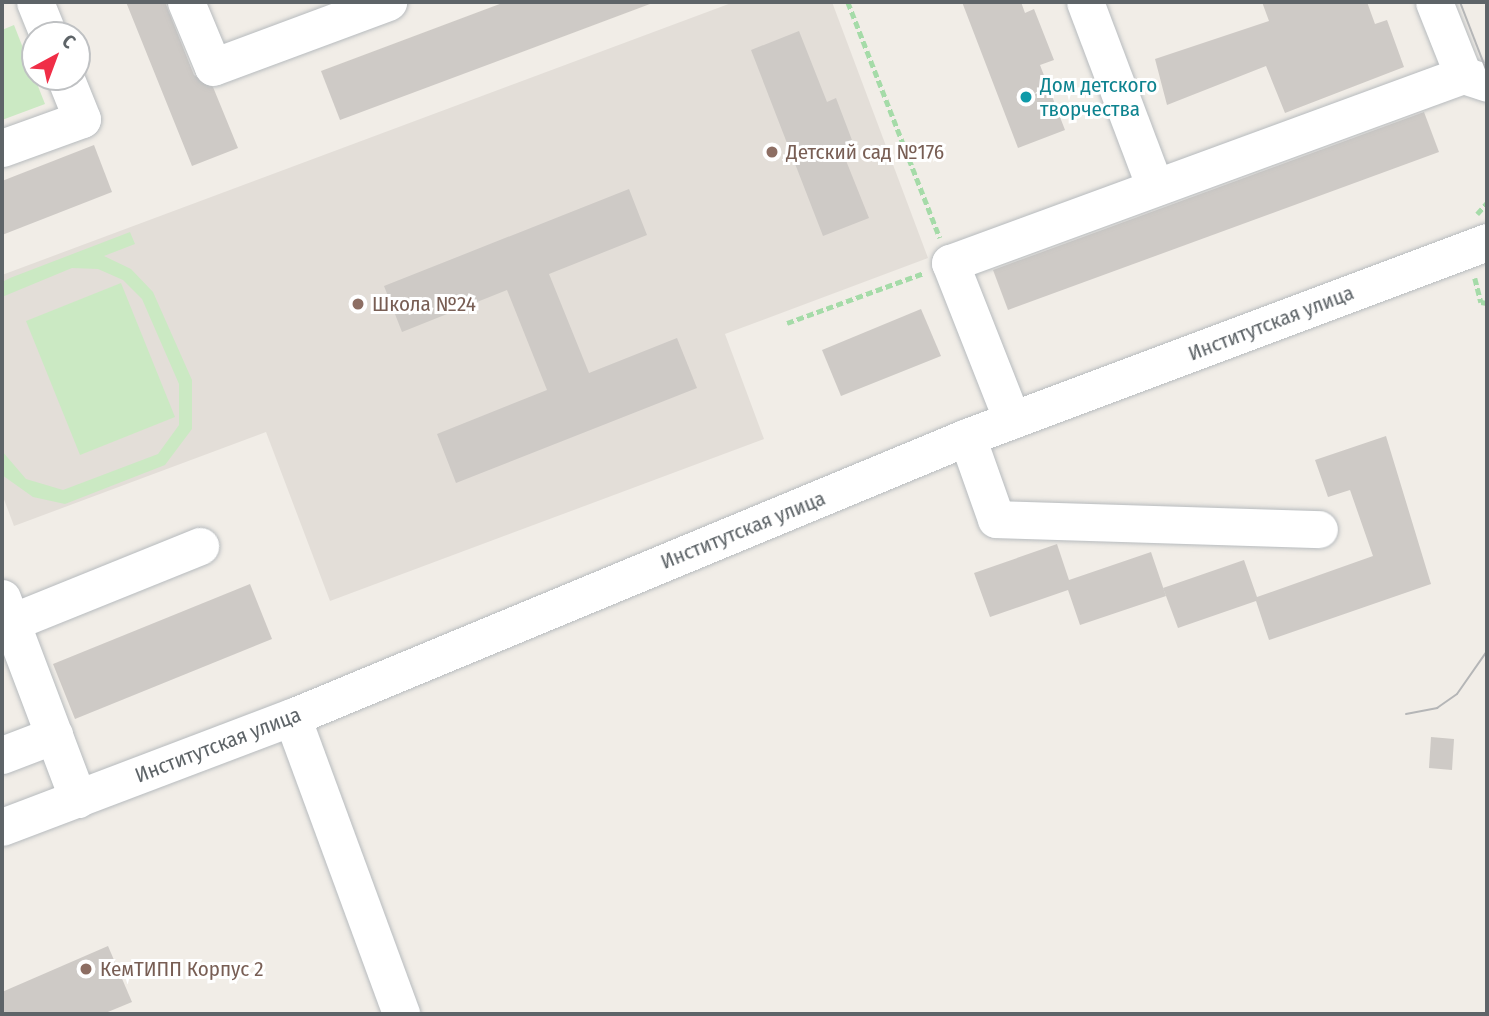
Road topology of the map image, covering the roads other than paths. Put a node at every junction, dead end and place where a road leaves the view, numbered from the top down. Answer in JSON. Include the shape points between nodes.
{"nodes":[{"id":1,"x":35,"y":2,"type":"edge"},
{"id":2,"x":186,"y":2,"type":"edge"},
{"id":3,"x":388,"y":2,"type":"edge"},
{"id":4,"x":1085,"y":2,"type":"edge"},
{"id":5,"x":1434,"y":2,"type":"edge"},
{"id":6,"x":42,"y":21,"type":"edge"},
{"id":7,"x":1475,"y":79,"type":"edge"},
{"id":8,"x":71,"y":91,"type":"edge"},
{"id":9,"x":2,"y":148,"type":"edge"},
{"id":10,"x":1155,"y":187,"type":"junction"},
{"id":11,"x":1487,"y":242,"type":"edge"},
{"id":12,"x":1012,"y":421,"type":"junction"},
{"id":13,"x":967,"y":437,"type":"junction"},
{"id":14,"x":1319,"y":529,"type":"dead end"},
{"id":15,"x":200,"y":546,"type":"dead end"},
{"id":16,"x":7,"y":610,"type":"edge"},
{"id":17,"x":292,"y":717,"type":"junction"},
{"id":18,"x":54,"y":734,"type":"junction"},
{"id":19,"x":2,"y":755,"type":"edge"},
{"id":20,"x":78,"y":799,"type":"junction"},
{"id":21,"x":2,"y":827,"type":"edge"},
{"id":22,"x":401,"y":1014,"type":"edge"}],
"edges":[{"from":1,"to":6,"type":"street"},
{"from":2,"to":3,"type":"street","via":[[213,67]]},
{"from":4,"to":10,"type":"street"},
{"from":5,"to":7,"type":"street"},
{"from":7,"to":10,"type":"street"},
{"from":8,"to":9,"type":"street","via":[[82,119]]},
{"from":10,"to":12,"type":"street","via":[[950,263]]},
{"from":11,"to":12,"type":"street","name":"Институтская улица"},
{"from":12,"to":13,"type":"street","name":"Институтская улица"},
{"from":13,"to":14,"type":"street","via":[[996,519]]},
{"from":13,"to":17,"type":"street","name":"Институтская улица"},
{"from":15,"to":16,"type":"street"},
{"from":16,"to":18,"type":"street"},
{"from":17,"to":20,"type":"street","name":"Институтская улица"},
{"from":17,"to":22,"type":"street"},
{"from":18,"to":19,"type":"street"},
{"from":18,"to":20,"type":"street"},
{"from":20,"to":21,"type":"street","name":"Институтская улица"}]}
